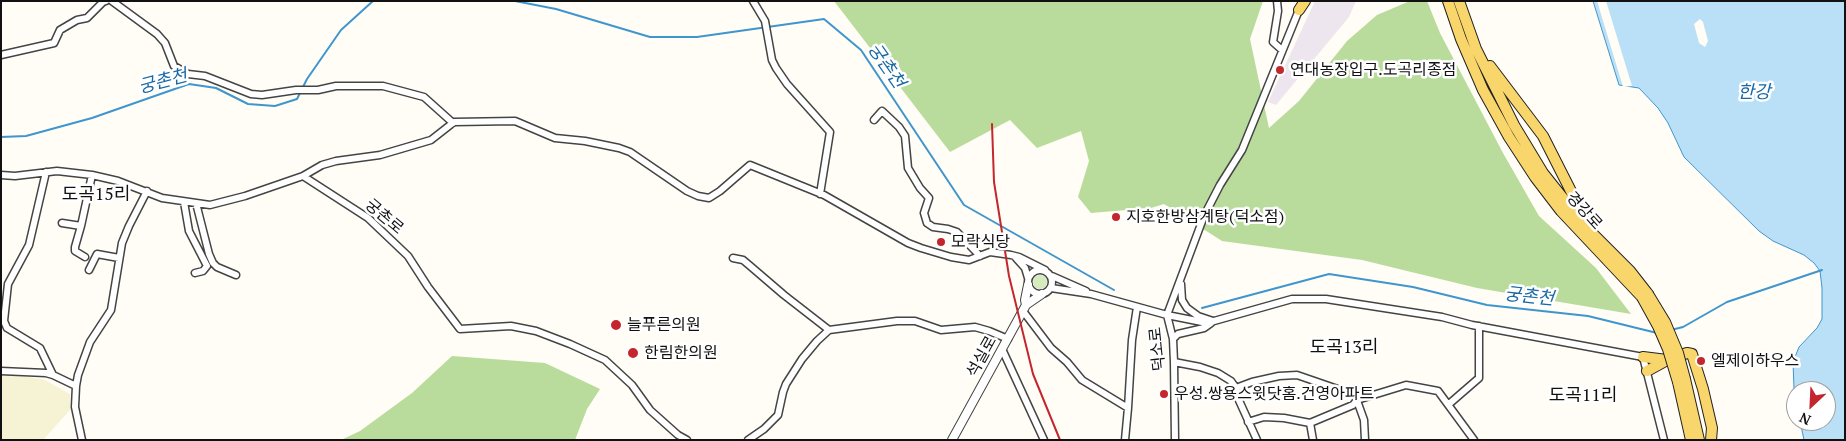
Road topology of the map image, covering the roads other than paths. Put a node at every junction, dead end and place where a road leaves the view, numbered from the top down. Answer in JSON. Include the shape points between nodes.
{"nodes":[{"id":1,"x":106,"y":1,"type":"edge"},
{"id":2,"x":112,"y":1,"type":"edge"},
{"id":3,"x":753,"y":1,"type":"edge"},
{"id":4,"x":1277,"y":1,"type":"edge"},
{"id":5,"x":1448,"y":1,"type":"edge"},
{"id":6,"x":1459,"y":1,"type":"edge"},
{"id":7,"x":1302,"y":4,"type":"edge"},
{"id":8,"x":1476,"y":49,"type":"junction"},
{"id":9,"x":1282,"y":50,"type":"junction"},
{"id":10,"x":1,"y":55,"type":"edge"},
{"id":11,"x":874,"y":120,"type":"dead end"},
{"id":12,"x":453,"y":123,"type":"junction"},
{"id":13,"x":46,"y":172,"type":"junction"},
{"id":14,"x":1,"y":175,"type":"edge"},
{"id":15,"x":92,"y":175,"type":"junction"},
{"id":16,"x":303,"y":176,"type":"junction"},
{"id":17,"x":146,"y":191,"type":"junction"},
{"id":18,"x":820,"y":194,"type":"junction"},
{"id":19,"x":184,"y":202,"type":"junction"},
{"id":20,"x":196,"y":203,"type":"junction"},
{"id":21,"x":62,"y":223,"type":"dead end"},
{"id":22,"x":82,"y":226,"type":"junction"},
{"id":23,"x":1586,"y":227,"type":"junction"},
{"id":24,"x":1011,"y":255,"type":"junction"},
{"id":25,"x":980,"y":256,"type":"junction"},
{"id":26,"x":85,"y":257,"type":"dead end"},
{"id":27,"x":119,"y":258,"type":"junction"},
{"id":28,"x":733,"y":258,"type":"dead end"},
{"id":29,"x":89,"y":270,"type":"dead end"},
{"id":30,"x":1045,"y":270,"type":"junction"},
{"id":31,"x":195,"y":273,"type":"dead end"},
{"id":32,"x":236,"y":275,"type":"dead end"},
{"id":33,"x":1052,"y":276,"type":"junction"},
{"id":34,"x":1181,"y":278,"type":"junction"},
{"id":35,"x":1028,"y":282,"type":"junction"},
{"id":36,"x":1051,"y":288,"type":"junction"},
{"id":37,"x":1042,"y":294,"type":"junction"},
{"id":38,"x":1091,"y":294,"type":"junction"},
{"id":39,"x":1645,"y":296,"type":"junction"},
{"id":40,"x":1137,"y":307,"type":"junction"},
{"id":41,"x":1024,"y":308,"type":"junction"},
{"id":42,"x":1168,"y":315,"type":"junction"},
{"id":43,"x":1214,"y":321,"type":"junction"},
{"id":44,"x":1479,"y":326,"type":"junction"},
{"id":45,"x":829,"y":330,"type":"junction"},
{"id":46,"x":1008,"y":339,"type":"junction"},
{"id":47,"x":1172,"y":339,"type":"junction"},
{"id":48,"x":1002,"y":349,"type":"junction"},
{"id":49,"x":1643,"y":357,"type":"junction"},
{"id":50,"x":1667,"y":360,"type":"junction"},
{"id":51,"x":1174,"y":362,"type":"junction"},
{"id":52,"x":1,"y":370,"type":"edge"},
{"id":53,"x":1647,"y":371,"type":"junction"},
{"id":54,"x":53,"y":375,"type":"junction"},
{"id":55,"x":1681,"y":381,"type":"junction"},
{"id":56,"x":76,"y":386,"type":"junction"},
{"id":57,"x":1236,"y":388,"type":"junction"},
{"id":58,"x":1358,"y":400,"type":"junction"},
{"id":59,"x":1449,"y":404,"type":"junction"},
{"id":60,"x":1128,"y":408,"type":"junction"},
{"id":61,"x":1248,"y":422,"type":"junction"},
{"id":62,"x":1310,"y":423,"type":"junction"},
{"id":63,"x":82,"y":440,"type":"edge"},
{"id":64,"x":687,"y":440,"type":"edge"},
{"id":65,"x":748,"y":440,"type":"edge"},
{"id":66,"x":952,"y":440,"type":"edge"},
{"id":67,"x":1044,"y":440,"type":"edge"},
{"id":68,"x":1125,"y":440,"type":"edge"},
{"id":69,"x":1174,"y":440,"type":"edge"},
{"id":70,"x":1257,"y":440,"type":"edge"},
{"id":71,"x":1312,"y":440,"type":"edge"},
{"id":72,"x":1365,"y":440,"type":"edge"},
{"id":73,"x":1474,"y":440,"type":"edge"},
{"id":74,"x":1664,"y":440,"type":"edge"},
{"id":75,"x":1691,"y":440,"type":"edge"},
{"id":76,"x":1699,"y":440,"type":"edge"},
{"id":77,"x":1711,"y":440,"type":"edge"}],
"edges":[{"from":1,"to":10,"type":"street","via":[[87,18],[60,30],[54,43]]},
{"from":2,"to":12,"type":"street","via":[[157,34],[165,43],[174,66],[181,71],[262,95],[336,86],[384,86],[424,96]]},
{"from":3,"to":18,"type":"street","via":[[765,23],[776,68],[830,132]]},
{"from":4,"to":9,"type":"street","via":[[1273,42]]},
{"from":5,"to":39,"type":"main road","name":"경강로","via":[[1483,90],[1535,177],[1561,211]]},
{"from":6,"to":8,"type":"main road","name":"경강로"},
{"from":7,"to":9,"type":"street"},
{"from":8,"to":23,"type":"main road","name":"경강로","via":[[1514,125],[1543,173]]},
{"from":8,"to":23,"type":"main road","via":[[1543,136]]},
{"from":9,"to":34,"type":"street","via":[[1242,150],[1204,216]]},
{"from":11,"to":25,"type":"street","via":[[882,111],[905,136],[908,168],[929,198],[924,213],[928,223],[957,232]]},
{"from":12,"to":16,"type":"street","via":[[430,140],[380,155],[336,161]]},
{"from":12,"to":18,"type":"street","via":[[515,121],[555,138],[619,148],[698,196],[709,198],[720,192],[750,165]]},
{"from":13,"to":14,"type":"street"},
{"from":13,"to":15,"type":"street"},
{"from":13,"to":54,"type":"street","via":[[29,245],[8,284],[4,321],[7,328],[40,348]]},
{"from":15,"to":17,"type":"street"},
{"from":15,"to":22,"type":"street"},
{"from":16,"to":20,"type":"street","via":[[210,205]]},
{"from":16,"to":64,"type":"street","name":"궁촌로","via":[[368,218],[408,256],[460,328],[511,326],[536,331],[606,360],[632,385],[650,410]]},
{"from":17,"to":19,"type":"street"},
{"from":17,"to":27,"type":"street","via":[[129,226]]},
{"from":18,"to":25,"type":"street","via":[[908,243],[969,260]]},
{"from":19,"to":20,"type":"street"},
{"from":19,"to":31,"type":"street","via":[[189,231],[207,266]]},
{"from":20,"to":32,"type":"street","via":[[213,263]]},
{"from":21,"to":22,"type":"street"},
{"from":22,"to":26,"type":"street","via":[[75,251]]},
{"from":23,"to":39,"type":"main road","name":"경강로","via":[[1630,271]]},
{"from":24,"to":25,"type":"street","via":[[990,252]]},
{"from":24,"to":30,"type":"street"},
{"from":24,"to":35,"type":"street","via":[[1020,260]]},
{"from":27,"to":29,"type":"street","via":[[96,254]]},
{"from":27,"to":56,"type":"street","via":[[111,310],[90,342]]},
{"from":28,"to":45,"type":"street","via":[[750,265]]},
{"from":30,"to":33,"type":"street"},
{"from":30,"to":35,"type":"street","via":[[1030,274]]},
{"from":33,"to":36,"type":"street"},
{"from":33,"to":38,"type":"street"},
{"from":34,"to":42,"type":"street"},
{"from":34,"to":43,"type":"street","via":[[1182,300],[1187,308]]},
{"from":35,"to":37,"type":"street","via":[[1034,292]]},
{"from":35,"to":41,"type":"street"},
{"from":36,"to":37,"type":"street","name":"석실로"},
{"from":36,"to":38,"type":"street"},
{"from":37,"to":41,"type":"street","name":"석실로"},
{"from":38,"to":40,"type":"street"},
{"from":39,"to":55,"type":"main road","name":"경강로","bridge":true,"via":[[1665,322],[1678,353]]},
{"from":40,"to":42,"type":"street"},
{"from":40,"to":60,"type":"street"},
{"from":41,"to":46,"type":"street","name":"석실로"},
{"from":41,"to":60,"type":"street","via":[[1051,348],[1082,380]]},
{"from":42,"to":43,"type":"street","via":[[1207,323]]},
{"from":42,"to":47,"type":"street","name":"덕소로"},
{"from":43,"to":44,"type":"street","via":[[1292,299],[1326,299]]},
{"from":43,"to":47,"type":"street"},
{"from":44,"to":49,"type":"street"},
{"from":44,"to":59,"type":"street","via":[[1479,378]]},
{"from":45,"to":46,"type":"street","via":[[915,321],[941,330],[975,327]]},
{"from":45,"to":65,"type":"street","via":[[802,359],[786,384],[778,415],[764,430]]},
{"from":46,"to":48,"type":"street","name":"석실로"},
{"from":47,"to":51,"type":"street","name":"덕소로"},
{"from":48,"to":66,"type":"street","name":"석실로"},
{"from":48,"to":67,"type":"street"},
{"from":49,"to":50,"type":"main road"},
{"from":49,"to":53,"type":"street"},
{"from":50,"to":53,"type":"main road"},
{"from":50,"to":77,"type":"main road","via":[[1692,354],[1712,428]]},
{"from":51,"to":57,"type":"street","via":[[1218,373]]},
{"from":51,"to":69,"type":"street","name":"덕소로"},
{"from":52,"to":54,"type":"street"},
{"from":53,"to":74,"type":"street"},
{"from":54,"to":56,"type":"street"},
{"from":55,"to":75,"type":"main road","name":"경강로"},
{"from":55,"to":76,"type":"main road","name":"경강로"},
{"from":56,"to":63,"type":"street","via":[[76,417]]},
{"from":57,"to":58,"type":"street","via":[[1279,376],[1297,375],[1355,395]]},
{"from":57,"to":61,"type":"street"},
{"from":58,"to":59,"type":"street","via":[[1406,385],[1438,391]]},
{"from":58,"to":62,"type":"street","via":[[1353,406]]},
{"from":58,"to":72,"type":"street"},
{"from":59,"to":73,"type":"street"},
{"from":60,"to":68,"type":"street"},
{"from":61,"to":62,"type":"street","via":[[1264,417]]},
{"from":61,"to":70,"type":"street"},
{"from":62,"to":71,"type":"street"}]}
